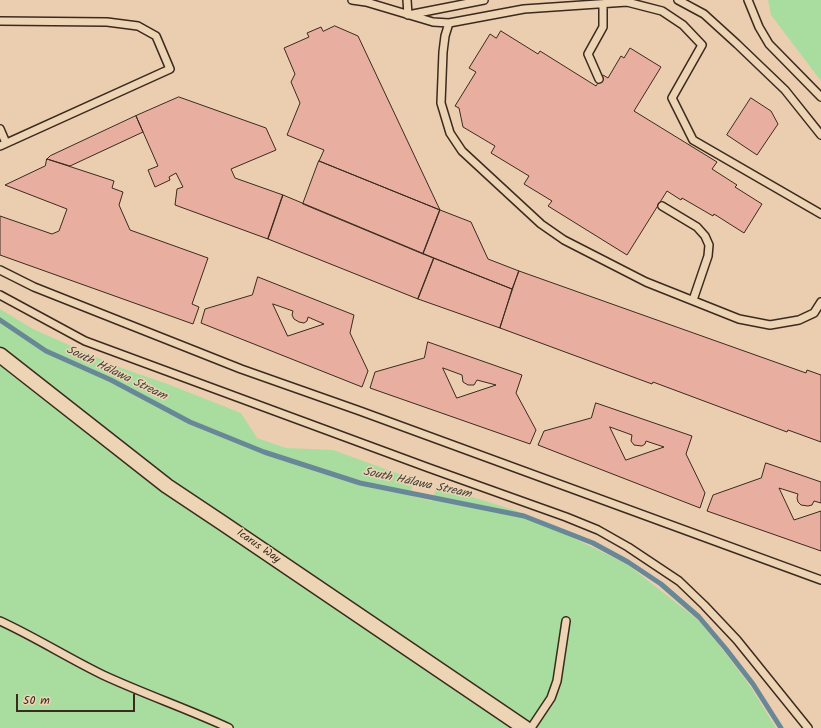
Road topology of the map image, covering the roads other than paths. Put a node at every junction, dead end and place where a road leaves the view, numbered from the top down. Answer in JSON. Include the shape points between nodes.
{"nodes":[{"id":1,"x":352,"y":0,"type":"edge"},
{"id":2,"x":407,"y":0,"type":"edge"},
{"id":3,"x":484,"y":0,"type":"edge"},
{"id":4,"x":678,"y":0,"type":"edge"},
{"id":5,"x":748,"y":0,"type":"edge"},
{"id":6,"x":603,"y":4,"type":"junction"},
{"id":7,"x":408,"y":15,"type":"junction"},
{"id":8,"x":0,"y":21,"type":"edge"},
{"id":9,"x":450,"y":23,"type":"junction"},
{"id":10,"x":599,"y":80,"type":"dead end"},
{"id":11,"x":821,"y":97,"type":"edge"},
{"id":12,"x":0,"y":129,"type":"edge"},
{"id":13,"x":821,"y":135,"type":"edge"},
{"id":14,"x":3,"y":144,"type":"edge"},
{"id":15,"x":662,"y":206,"type":"dead end"},
{"id":16,"x":821,"y":214,"type":"edge"},
{"id":17,"x":0,"y":270,"type":"edge"},
{"id":18,"x":0,"y":295,"type":"edge"},
{"id":19,"x":693,"y":300,"type":"junction"},
{"id":20,"x":821,"y":302,"type":"edge"},
{"id":21,"x":0,"y":355,"type":"edge"},
{"id":22,"x":821,"y":580,"type":"edge"},
{"id":23,"x":566,"y":621,"type":"dead end"},
{"id":24,"x":0,"y":622,"type":"edge"},
{"id":25,"x":229,"y":728,"type":"edge"},
{"id":26,"x":524,"y":728,"type":"edge"},
{"id":27,"x":531,"y":728,"type":"edge"},
{"id":28,"x":808,"y":728,"type":"edge"}],
"edges":[{"from":1,"to":7,"type":"lane"},
{"from":2,"to":7,"type":"lane"},
{"from":3,"to":7,"type":"lane"},
{"from":4,"to":13,"type":"lane","via":[[704,14],[737,44],[785,90]]},
{"from":5,"to":11,"type":"lane","via":[[769,44]]},
{"from":6,"to":9,"type":"lane","via":[[524,9]]},
{"from":6,"to":10,"type":"lane","via":[[603,27],[588,54]]},
{"from":6,"to":16,"type":"lane","via":[[627,2],[641,5],[662,11],[683,26],[702,45],[672,98],[692,140]]},
{"from":7,"to":9,"type":"lane","via":[[433,22]]},
{"from":8,"to":14,"type":"lane","via":[[107,22],[138,26],[156,36],[170,69]]},
{"from":9,"to":19,"type":"lane","via":[[443,52],[442,103],[450,133],[462,152],[541,224],[564,240],[646,282]]},
{"from":12,"to":14,"type":"lane"},
{"from":15,"to":19,"type":"lane","via":[[697,228],[709,245],[708,256]]},
{"from":17,"to":22,"type":"lane","via":[[34,287],[241,369]]},
{"from":18,"to":28,"type":"lane","via":[[85,341],[598,530],[679,581],[737,640]]},
{"from":19,"to":20,"type":"lane","via":[[739,319],[770,324],[799,320],[814,313]]},
{"from":21,"to":26,"type":"street","name":"Icarus Way","via":[[167,486]]},
{"from":23,"to":27,"type":"lane","via":[[557,680],[551,698]]},
{"from":24,"to":25,"type":"lane","via":[[101,674]]}]}
